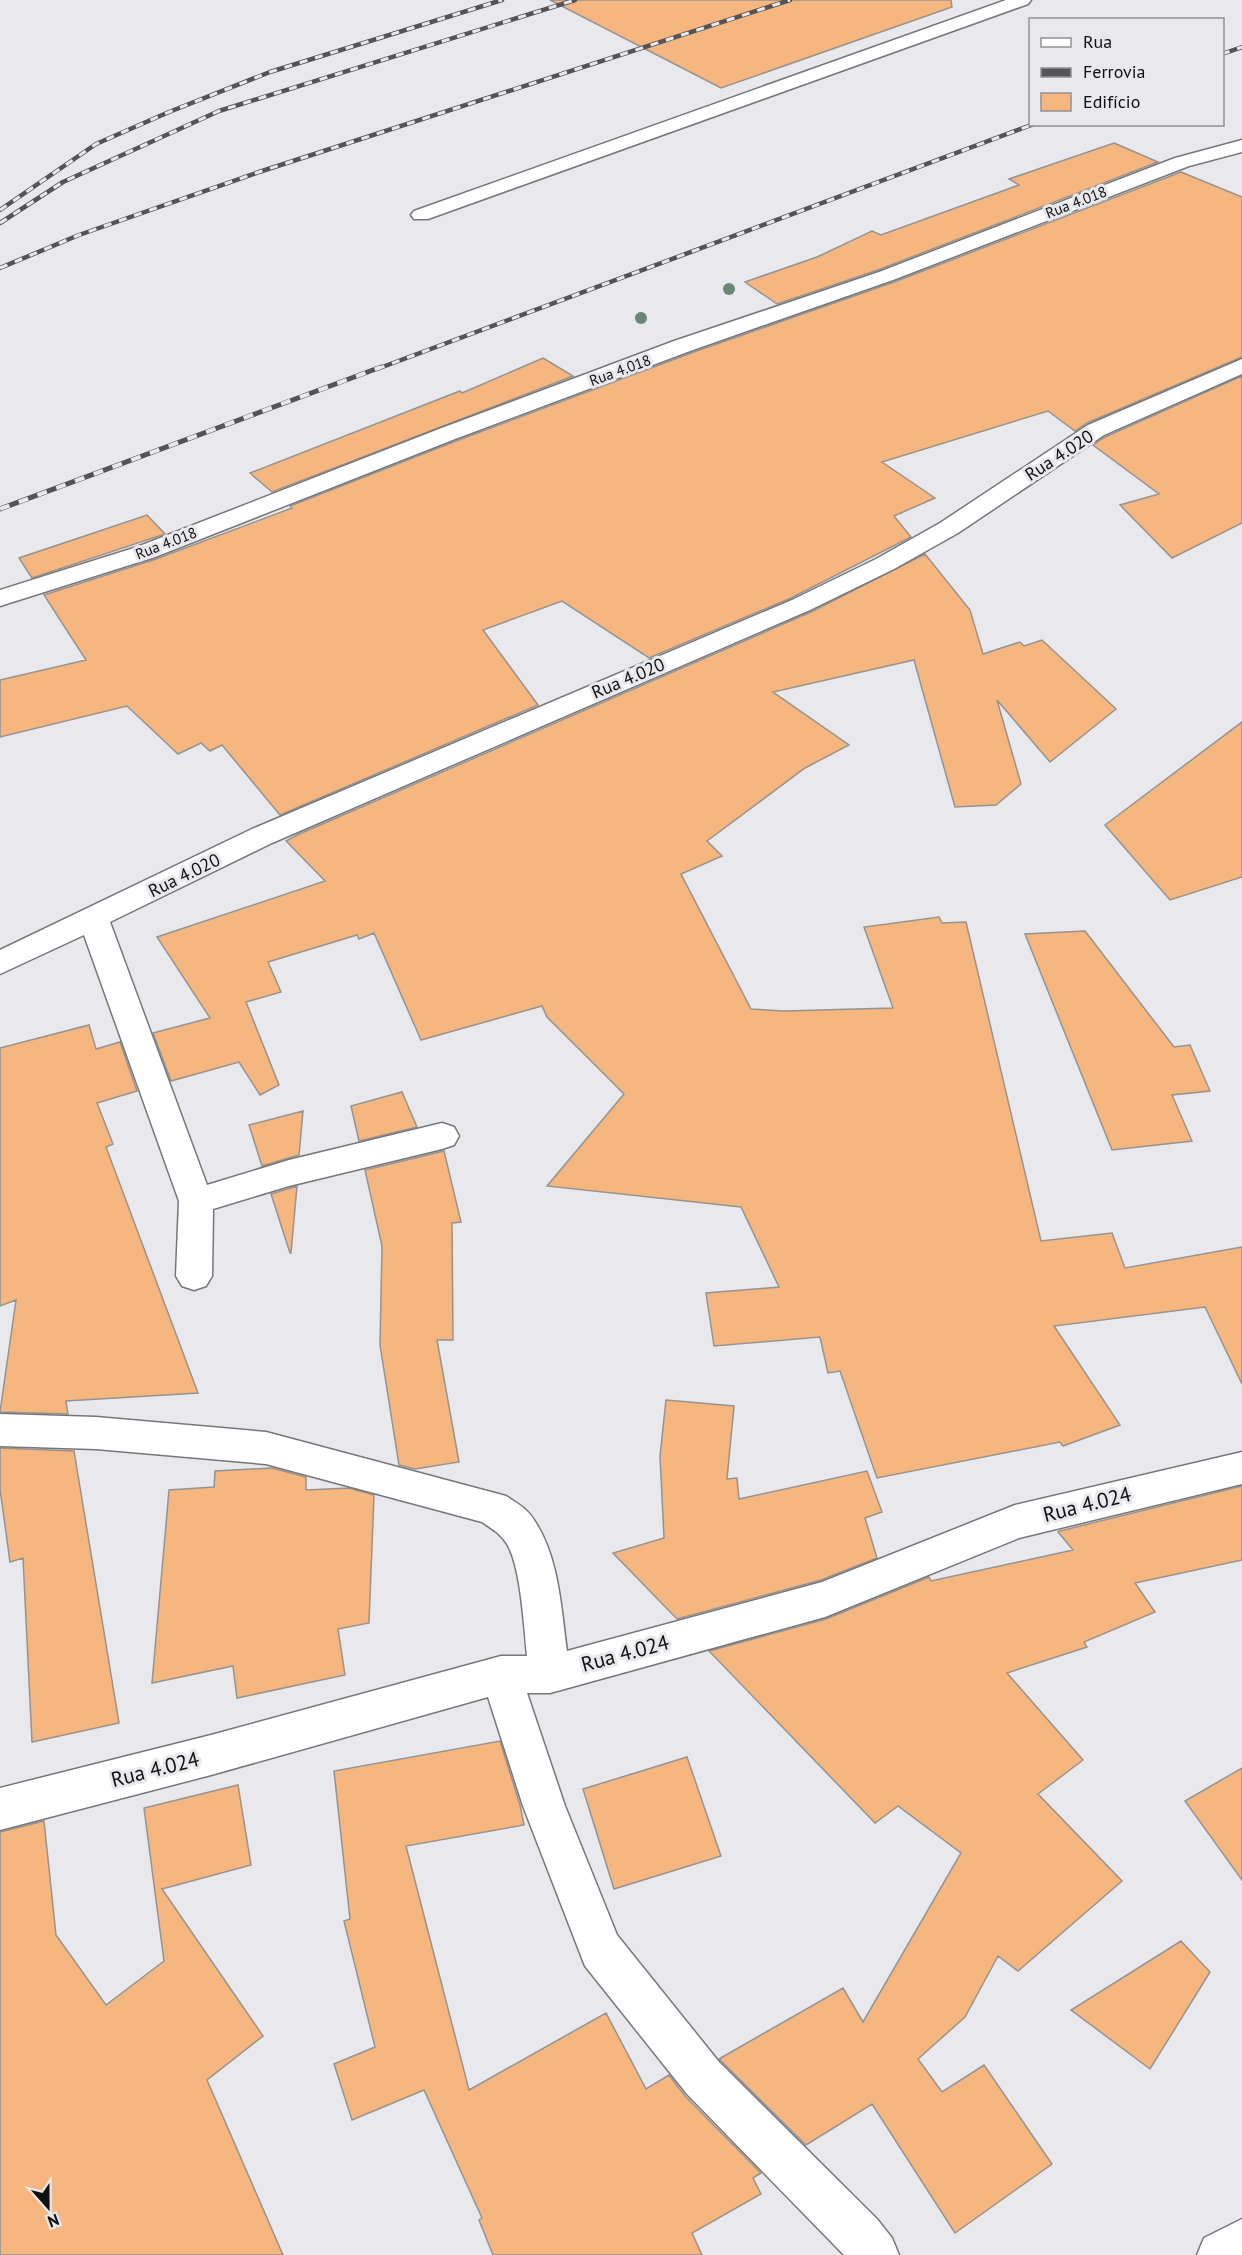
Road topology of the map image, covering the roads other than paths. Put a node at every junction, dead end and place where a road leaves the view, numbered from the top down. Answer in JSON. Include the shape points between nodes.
{"nodes":[{"id":1,"x":1022,"y":0,"type":"edge"},
{"id":2,"x":1242,"y":146,"type":"edge"},
{"id":3,"x":421,"y":215,"type":"dead end"},
{"id":4,"x":1242,"y":366,"type":"edge"},
{"id":5,"x":0,"y":598,"type":"edge"},
{"id":6,"x":94,"y":919,"type":"junction"},
{"id":7,"x":0,"y":963,"type":"edge"},
{"id":8,"x":442,"y":1136,"type":"dead end"},
{"id":9,"x":196,"y":1201,"type":"junction"},
{"id":10,"x":194,"y":1276,"type":"dead end"},
{"id":11,"x":0,"y":1430,"type":"edge"},
{"id":12,"x":1242,"y":1468,"type":"edge"},
{"id":13,"x":501,"y":1674,"type":"junction"},
{"id":14,"x":550,"y":1674,"type":"junction"},
{"id":15,"x":0,"y":1809,"type":"edge"},
{"id":16,"x":1242,"y":2243,"type":"edge"},
{"id":17,"x":875,"y":2255,"type":"edge"},
{"id":18,"x":1221,"y":2255,"type":"edge"}],
"edges":[{"from":1,"to":3,"type":"street"},
{"from":2,"to":5,"type":"street","name":"Rua 4.018","via":[[1182,162],[886,276],[588,381],[146,552]]},
{"from":4,"to":6,"type":"street","name":"Rua 4.020","via":[[1096,430],[949,528],[843,584],[262,837]]},
{"from":6,"to":7,"type":"street","name":"Rua 4.020"},
{"from":6,"to":9,"type":"street"},
{"from":8,"to":9,"type":"street","via":[[289,1173]]},
{"from":9,"to":10,"type":"street"},
{"from":11,"to":14,"type":"street","via":[[96,1433],[266,1448],[492,1508],[510,1519],[522,1533],[532,1558]]},
{"from":12,"to":14,"type":"street","name":"Rua 4.024","via":[[1015,1522],[825,1599]]},
{"from":13,"to":14,"type":"street","name":"Rua 4.024"},
{"from":13,"to":15,"type":"street","name":"Rua 4.024","via":[[212,1755]]},
{"from":13,"to":17,"type":"street","via":[[544,1806],[601,1950],[703,2078]]},
{"from":16,"to":18,"type":"street"}]}
